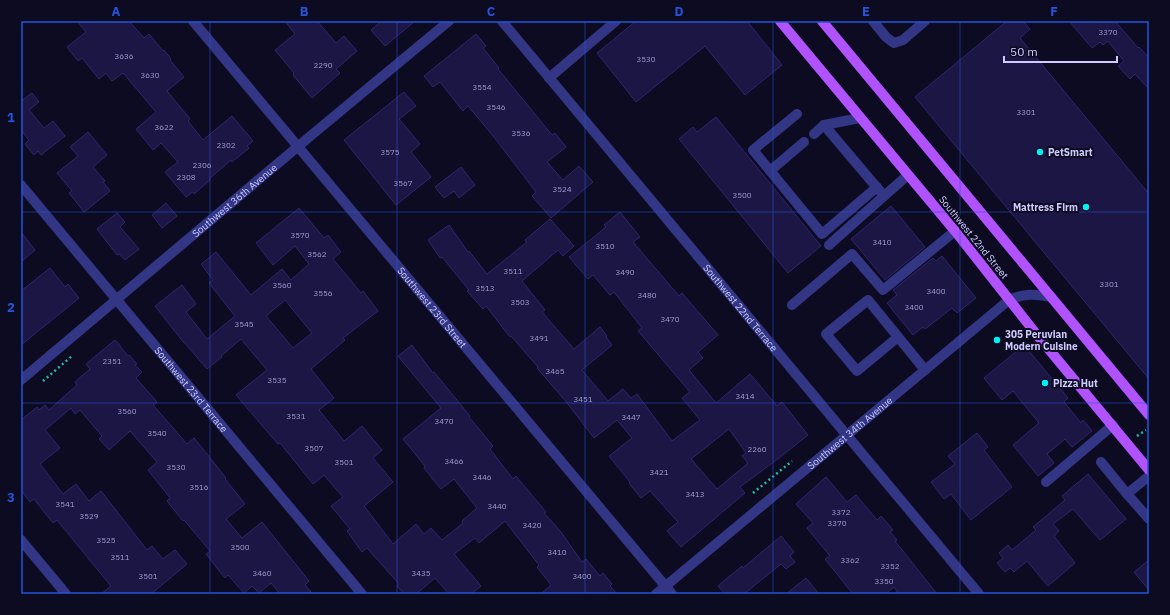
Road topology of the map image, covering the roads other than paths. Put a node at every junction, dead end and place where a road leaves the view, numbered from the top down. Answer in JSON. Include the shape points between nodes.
{"nodes":[{"id":1,"x":193,"y":21,"type":"edge"},
{"id":2,"x":449,"y":21,"type":"edge"},
{"id":3,"x":502,"y":21,"type":"edge"},
{"id":4,"x":616,"y":21,"type":"edge"},
{"id":5,"x":780,"y":21,"type":"edge"},
{"id":6,"x":822,"y":21,"type":"edge"},
{"id":7,"x":873,"y":21,"type":"edge"},
{"id":8,"x":925,"y":21,"type":"edge"},
{"id":9,"x":549,"y":78,"type":"junction"},
{"id":10,"x":797,"y":114,"type":"dead end"},
{"id":11,"x":860,"y":118,"type":"junction"},
{"id":12,"x":824,"y":125,"type":"junction"},
{"id":13,"x":814,"y":134,"type":"dead end"},
{"id":14,"x":804,"y":142,"type":"dead end"},
{"id":15,"x":298,"y":147,"type":"junction"},
{"id":16,"x":770,"y":170,"type":"junction"},
{"id":17,"x":908,"y":175,"type":"junction"},
{"id":18,"x":21,"y":185,"type":"edge"},
{"id":19,"x":877,"y":188,"type":"junction"},
{"id":20,"x":884,"y":196,"type":"junction"},
{"id":21,"x":954,"y":231,"type":"junction"},
{"id":22,"x":829,"y":245,"type":"dead end"},
{"id":23,"x":1051,"y":297,"type":"junction"},
{"id":24,"x":116,"y":299,"type":"junction"},
{"id":25,"x":1010,"y":300,"type":"junction"},
{"id":26,"x":792,"y":304,"type":"dead end"},
{"id":27,"x":898,"y":336,"type":"junction"},
{"id":28,"x":925,"y":370,"type":"junction"},
{"id":29,"x":21,"y":380,"type":"edge"},
{"id":30,"x":1149,"y":415,"type":"edge"},
{"id":31,"x":1113,"y":425,"type":"junction"},
{"id":32,"x":847,"y":435,"type":"junction"},
{"id":33,"x":1101,"y":462,"type":"dead end"},
{"id":34,"x":1149,"y":470,"type":"edge"},
{"id":35,"x":1149,"y":476,"type":"edge"},
{"id":36,"x":1046,"y":482,"type":"dead end"},
{"id":37,"x":1128,"y":494,"type":"junction"},
{"id":38,"x":1149,"y":519,"type":"edge"},
{"id":39,"x":21,"y":540,"type":"edge"},
{"id":40,"x":669,"y":590,"type":"edge"},
{"id":41,"x":66,"y":594,"type":"edge"},
{"id":42,"x":362,"y":594,"type":"edge"},
{"id":43,"x":656,"y":594,"type":"edge"},
{"id":44,"x":979,"y":594,"type":"edge"}],
"edges":[{"from":1,"to":15,"type":"street","name":"Southwest 23rd Street"},
{"from":2,"to":15,"type":"street","name":"Southwest 36th Avenue"},
{"from":3,"to":9,"type":"street","name":"Southwest 22nd Terrace"},
{"from":4,"to":9,"type":"street"},
{"from":5,"to":11,"type":"main road","name":"Southwest 22nd Street"},
{"from":6,"to":23,"type":"main road","name":"Southwest 22nd Street"},
{"from":7,"to":8,"type":"street","via":[[886,37],[894,42],[903,40]]},
{"from":9,"to":32,"type":"street","name":"Southwest 22nd Terrace"},
{"from":10,"to":16,"type":"street","via":[[753,150]]},
{"from":11,"to":12,"type":"street"},
{"from":11,"to":17,"type":"main road","name":"Southwest 22nd Street"},
{"from":12,"to":13,"type":"street"},
{"from":12,"to":19,"type":"street"},
{"from":14,"to":16,"type":"street"},
{"from":15,"to":24,"type":"street","name":"Southwest 36th Avenue"},
{"from":15,"to":40,"type":"street","name":"Southwest 23rd Street"},
{"from":16,"to":19,"type":"street","via":[[822,234]]},
{"from":17,"to":20,"type":"street"},
{"from":17,"to":21,"type":"main road","name":"Southwest 22nd Street"},
{"from":18,"to":24,"type":"street","name":"Southwest 23rd Terrace"},
{"from":19,"to":20,"type":"street"},
{"from":20,"to":22,"type":"street"},
{"from":21,"to":25,"type":"main road","name":"Southwest 22nd Street"},
{"from":21,"to":26,"type":"street","via":[[883,290],[852,254]]},
{"from":23,"to":25,"type":"street","name":"Southwest 34th Avenue","via":[[1028,294]]},
{"from":23,"to":30,"type":"main road","name":"Southwest 22nd Street"},
{"from":24,"to":29,"type":"street","name":"Southwest 36th Avenue"},
{"from":24,"to":42,"type":"street","name":"Southwest 23rd Terrace"},
{"from":25,"to":28,"type":"street","name":"Southwest 34th Avenue"},
{"from":25,"to":31,"type":"main road","name":"Southwest 22nd Street"},
{"from":27,"to":27,"type":"street","via":[[868,300],[826,334],[857,371]]},
{"from":27,"to":28,"type":"street"},
{"from":28,"to":32,"type":"street","name":"Southwest 34th Avenue"},
{"from":31,"to":34,"type":"main road","name":"Southwest 22nd Street"},
{"from":31,"to":36,"type":"street"},
{"from":32,"to":40,"type":"street","name":"Southwest 34th Avenue"},
{"from":32,"to":44,"type":"street","name":"Southwest 22nd Terrace"},
{"from":33,"to":37,"type":"street"},
{"from":35,"to":37,"type":"street"},
{"from":37,"to":38,"type":"street"},
{"from":39,"to":41,"type":"street"},
{"from":40,"to":43,"type":"street","name":"Southwest 34th Avenue"}]}
